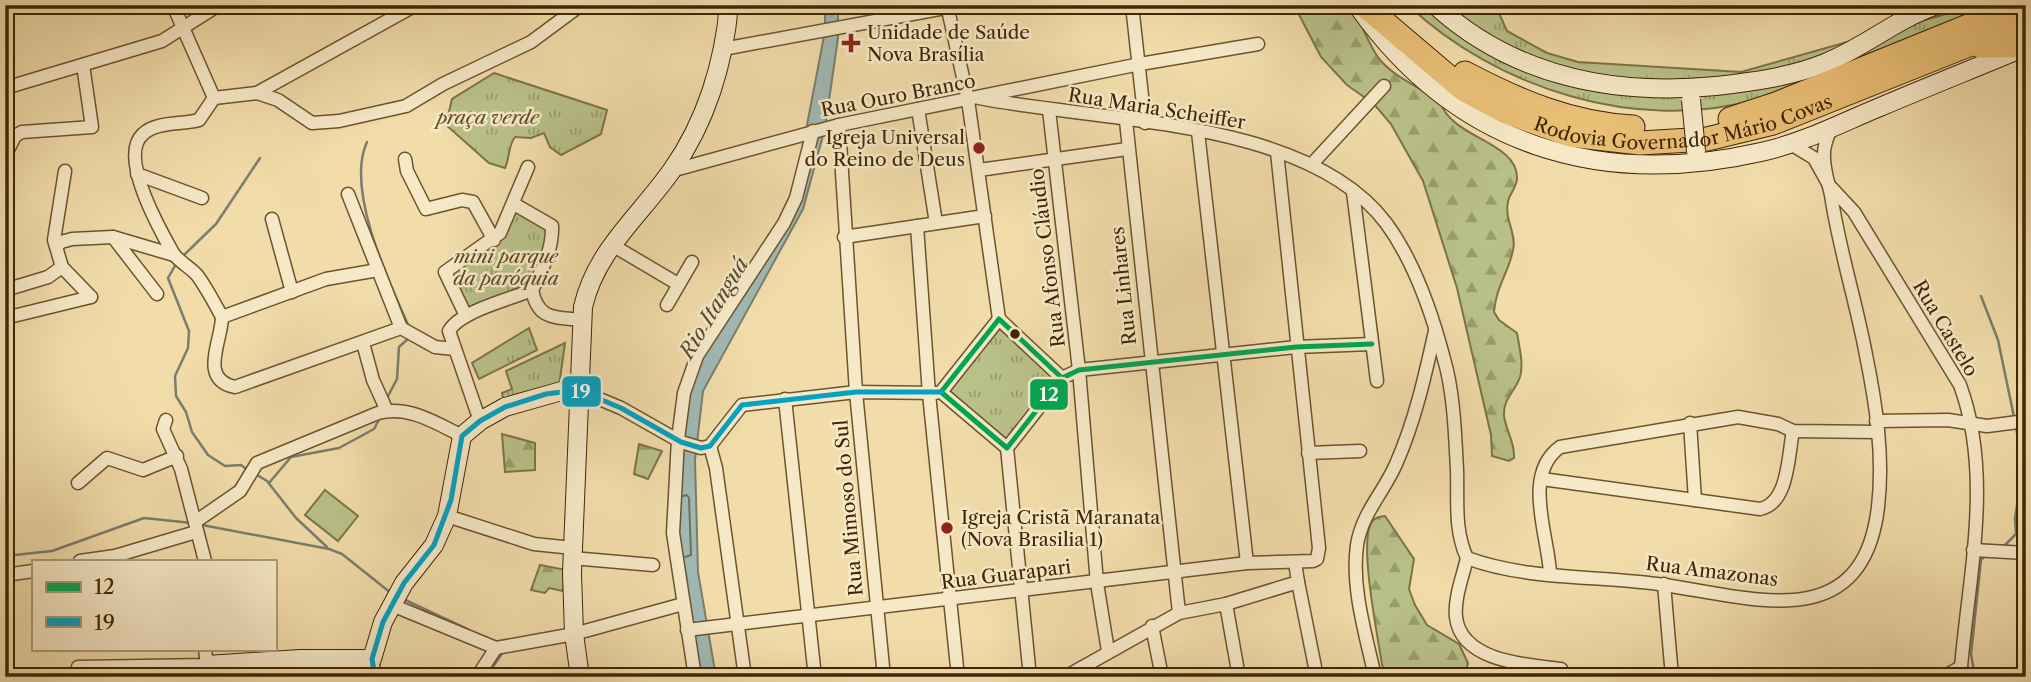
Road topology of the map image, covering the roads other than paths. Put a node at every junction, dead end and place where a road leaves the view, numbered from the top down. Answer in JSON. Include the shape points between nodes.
{"nodes":[{"id":1,"x":173,"y":5,"type":"edge"},
{"id":2,"x":219,"y":5,"type":"edge"},
{"id":3,"x":416,"y":5,"type":"edge"},
{"id":4,"x":581,"y":5,"type":"edge"},
{"id":5,"x":729,"y":5,"type":"edge"},
{"id":6,"x":961,"y":5,"type":"edge"},
{"id":7,"x":1132,"y":5,"type":"edge"},
{"id":8,"x":1357,"y":5,"type":"edge"},
{"id":9,"x":1364,"y":5,"type":"edge"},
{"id":10,"x":1385,"y":5,"type":"edge"},
{"id":11,"x":1434,"y":5,"type":"edge"},
{"id":12,"x":1937,"y":5,"type":"edge"},
{"id":13,"x":2020,"y":5,"type":"edge"},
{"id":14,"x":947,"y":6,"type":"edge"},
{"id":15,"x":2026,"y":22,"type":"edge"},
{"id":16,"x":182,"y":28,"type":"junction"},
{"id":17,"x":1258,"y":44,"type":"dead end"},
{"id":18,"x":1963,"y":46,"type":"junction"},
{"id":19,"x":2026,"y":47,"type":"edge"},
{"id":20,"x":723,"y":48,"type":"junction"},
{"id":21,"x":1140,"y":64,"type":"junction"},
{"id":22,"x":83,"y":65,"type":"junction"},
{"id":23,"x":1384,"y":86,"type":"dead end"},
{"id":24,"x":5,"y":88,"type":"edge"},
{"id":25,"x":257,"y":93,"type":"junction"},
{"id":26,"x":1690,"y":94,"type":"junction"},
{"id":27,"x":214,"y":98,"type":"junction"},
{"id":28,"x":974,"y":99,"type":"junction"},
{"id":29,"x":918,"y":109,"type":"junction"},
{"id":30,"x":1049,"y":110,"type":"junction"},
{"id":31,"x":1125,"y":121,"type":"junction"},
{"id":32,"x":1145,"y":123,"type":"junction"},
{"id":33,"x":839,"y":125,"type":"junction"},
{"id":34,"x":1831,"y":128,"type":"junction"},
{"id":35,"x":813,"y":131,"type":"junction"},
{"id":36,"x":1198,"y":132,"type":"junction"},
{"id":37,"x":1791,"y":144,"type":"junction"},
{"id":38,"x":1127,"y":149,"type":"junction"},
{"id":39,"x":1277,"y":152,"type":"junction"},
{"id":40,"x":5,"y":156,"type":"edge"},
{"id":41,"x":1696,"y":156,"type":"junction"},
{"id":42,"x":1055,"y":158,"type":"junction"},
{"id":43,"x":405,"y":159,"type":"dead end"},
{"id":44,"x":1311,"y":165,"type":"junction"},
{"id":45,"x":528,"y":167,"type":"dead end"},
{"id":46,"x":65,"y":170,"type":"dead end"},
{"id":47,"x":979,"y":170,"type":"junction"},
{"id":48,"x":671,"y":171,"type":"junction"},
{"id":49,"x":137,"y":174,"type":"junction"},
{"id":50,"x":1829,"y":185,"type":"junction"},
{"id":51,"x":1353,"y":192,"type":"junction"},
{"id":52,"x":348,"y":194,"type":"dead end"},
{"id":53,"x":202,"y":198,"type":"dead end"},
{"id":54,"x":514,"y":204,"type":"junction"},
{"id":55,"x":985,"y":216,"type":"junction"},
{"id":56,"x":272,"y":219,"type":"dead end"},
{"id":57,"x":936,"y":223,"type":"junction"},
{"id":58,"x":917,"y":226,"type":"junction"},
{"id":59,"x":113,"y":237,"type":"junction"},
{"id":60,"x":844,"y":237,"type":"junction"},
{"id":61,"x":494,"y":240,"type":"junction"},
{"id":62,"x":612,"y":244,"type":"junction"},
{"id":63,"x":57,"y":246,"type":"junction"},
{"id":64,"x":174,"y":256,"type":"junction"},
{"id":65,"x":692,"y":262,"type":"dead end"},
{"id":66,"x":62,"y":267,"type":"junction"},
{"id":67,"x":378,"y":270,"type":"junction"},
{"id":68,"x":678,"y":284,"type":"junction"},
{"id":69,"x":5,"y":290,"type":"edge"},
{"id":70,"x":533,"y":290,"type":"junction"},
{"id":71,"x":292,"y":292,"type":"junction"},
{"id":72,"x":157,"y":294,"type":"dead end"},
{"id":73,"x":667,"y":304,"type":"dead end"},
{"id":74,"x":466,"y":316,"type":"junction"},
{"id":75,"x":222,"y":317,"type":"junction"},
{"id":76,"x":5,"y":318,"type":"edge"},
{"id":77,"x":999,"y":319,"type":"junction"},
{"id":78,"x":581,"y":320,"type":"junction"},
{"id":79,"x":401,"y":328,"type":"junction"},
{"id":80,"x":1435,"y":331,"type":"junction"},
{"id":81,"x":363,"y":343,"type":"junction"},
{"id":82,"x":1372,"y":344,"type":"junction"},
{"id":83,"x":1296,"y":347,"type":"junction"},
{"id":84,"x":455,"y":349,"type":"junction"},
{"id":85,"x":1224,"y":356,"type":"junction"},
{"id":86,"x":1151,"y":363,"type":"junction"},
{"id":87,"x":1079,"y":370,"type":"junction"},
{"id":88,"x":1062,"y":378,"type":"junction"},
{"id":89,"x":1377,"y":380,"type":"dead end"},
{"id":90,"x":578,"y":390,"type":"junction"},
{"id":91,"x":856,"y":392,"type":"junction"},
{"id":92,"x":935,"y":393,"type":"junction"},
{"id":93,"x":785,"y":398,"type":"junction"},
{"id":94,"x":387,"y":411,"type":"junction"},
{"id":95,"x":166,"y":420,"type":"dead end"},
{"id":96,"x":480,"y":421,"type":"junction"},
{"id":97,"x":2026,"y":421,"type":"edge"},
{"id":98,"x":1690,"y":423,"type":"junction"},
{"id":99,"x":1973,"y":424,"type":"junction"},
{"id":100,"x":1877,"y":427,"type":"junction"},
{"id":101,"x":1793,"y":431,"type":"junction"},
{"id":102,"x":463,"y":436,"type":"junction"},
{"id":103,"x":684,"y":442,"type":"junction"},
{"id":104,"x":710,"y":446,"type":"junction"},
{"id":105,"x":1007,"y":448,"type":"junction"},
{"id":106,"x":1360,"y":451,"type":"dead end"},
{"id":107,"x":1308,"y":453,"type":"junction"},
{"id":108,"x":177,"y":456,"type":"junction"},
{"id":109,"x":1542,"y":479,"type":"junction"},
{"id":110,"x":78,"y":483,"type":"dead end"},
{"id":111,"x":1695,"y":500,"type":"junction"},
{"id":112,"x":447,"y":516,"type":"junction"},
{"id":113,"x":196,"y":527,"type":"junction"},
{"id":114,"x":1973,"y":550,"type":"junction"},
{"id":115,"x":573,"y":553,"type":"junction"},
{"id":116,"x":2026,"y":553,"type":"edge"},
{"id":117,"x":1467,"y":558,"type":"junction"},
{"id":118,"x":87,"y":560,"type":"edge"},
{"id":119,"x":205,"y":560,"type":"edge"},
{"id":120,"x":1295,"y":562,"type":"junction"},
{"id":121,"x":1247,"y":563,"type":"junction"},
{"id":122,"x":653,"y":565,"type":"dead end"},
{"id":123,"x":32,"y":571,"type":"edge"},
{"id":124,"x":1174,"y":573,"type":"junction"},
{"id":125,"x":1550,"y":573,"type":"junction"},
{"id":126,"x":5,"y":575,"type":"edge"},
{"id":127,"x":1298,"y":582,"type":"junction"},
{"id":128,"x":1097,"y":583,"type":"junction"},
{"id":129,"x":1664,"y":584,"type":"junction"},
{"id":130,"x":1023,"y":591,"type":"junction"},
{"id":131,"x":951,"y":600,"type":"junction"},
{"id":132,"x":683,"y":604,"type":"junction"},
{"id":133,"x":1226,"y":604,"type":"junction"},
{"id":134,"x":392,"y":605,"type":"junction"},
{"id":135,"x":877,"y":608,"type":"junction"},
{"id":136,"x":1180,"y":613,"type":"junction"},
{"id":137,"x":808,"y":616,"type":"junction"},
{"id":138,"x":738,"y":624,"type":"junction"},
{"id":139,"x":1152,"y":626,"type":"junction"},
{"id":140,"x":695,"y":629,"type":"junction"},
{"id":141,"x":574,"y":634,"type":"junction"},
{"id":142,"x":496,"y":648,"type":"junction"},
{"id":143,"x":1108,"y":651,"type":"junction"},
{"id":144,"x":204,"y":664,"type":"edge"},
{"id":145,"x":78,"y":667,"type":"dead end"},
{"id":146,"x":374,"y":668,"type":"edge"},
{"id":147,"x":1561,"y":669,"type":"dead end"},
{"id":148,"x":1083,"y":671,"type":"edge"},
{"id":149,"x":1962,"y":672,"type":"edge"},
{"id":150,"x":477,"y":677,"type":"edge"},
{"id":151,"x":580,"y":677,"type":"edge"},
{"id":152,"x":695,"y":677,"type":"edge"},
{"id":153,"x":745,"y":677,"type":"edge"},
{"id":154,"x":815,"y":677,"type":"edge"},
{"id":155,"x":884,"y":677,"type":"edge"},
{"id":156,"x":958,"y":677,"type":"edge"},
{"id":157,"x":1030,"y":677,"type":"edge"},
{"id":158,"x":1065,"y":677,"type":"edge"},
{"id":159,"x":1162,"y":677,"type":"edge"},
{"id":160,"x":1240,"y":677,"type":"edge"},
{"id":161,"x":1317,"y":677,"type":"edge"},
{"id":162,"x":1375,"y":677,"type":"edge"},
{"id":163,"x":1672,"y":677,"type":"edge"},
{"id":164,"x":1943,"y":677,"type":"edge"}],
"edges":[{"from":1,"to":16,"type":"street"},
{"from":2,"to":16,"type":"street"},
{"from":3,"to":25,"type":"street"},
{"from":4,"to":25,"type":"street","via":[[531,42],[394,110],[312,123],[278,100]]},
{"from":5,"to":20,"type":"street"},
{"from":6,"to":14,"type":"street"},
{"from":7,"to":21,"type":"street"},
{"from":8,"to":41,"type":"street","via":[[1409,69],[1498,132],[1562,155],[1593,160]]},
{"from":9,"to":18,"type":"highway","name":"Rodovia Governador Mário Covas","via":[[1463,89],[1506,113],[1570,135],[1628,142],[1707,139],[1751,130]]},
{"from":10,"to":13,"type":"highway","name":"Rodovia Governador Mário Covas","via":[[1465,73],[1513,98],[1579,120],[1650,128],[1704,124],[1756,112]]},
{"from":11,"to":26,"type":"street","name":"Rodovia Governador Mário Covas","via":[[1507,57],[1567,78]]},
{"from":12,"to":26,"type":"street","name":"Rodovia Governador Mário Covas","via":[[1903,18],[1825,63],[1758,82]]},
{"from":14,"to":20,"type":"street"},
{"from":14,"to":28,"type":"street"},
{"from":15,"to":18,"type":"highway","name":"Rodovia Governador Mário Covas"},
{"from":16,"to":22,"type":"street","via":[[162,41]]},
{"from":16,"to":27,"type":"street"},
{"from":17,"to":21,"type":"street","name":"Rua Ouro Branco"},
{"from":18,"to":19,"type":"highway"},
{"from":19,"to":34,"type":"street"},
{"from":20,"to":48,"type":"street","via":[[699,120]]},
{"from":21,"to":28,"type":"street","name":"Rua Ouro Branco"},
{"from":21,"to":32,"type":"street"},
{"from":22,"to":24,"type":"street"},
{"from":22,"to":40,"type":"street","via":[[92,127],[22,132]]},
{"from":23,"to":44,"type":"street"},
{"from":25,"to":27,"type":"street"},
{"from":26,"to":41,"type":"street","bridge":true},
{"from":27,"to":49,"type":"street","via":[[199,120],[156,126],[142,135],[134,147]]},
{"from":28,"to":29,"type":"street","name":"Rua Ouro Branco"},
{"from":28,"to":30,"type":"street","name":"Rua Maria Scheiffer"},
{"from":28,"to":47,"type":"street"},
{"from":29,"to":33,"type":"street","name":"Rua Ouro Branco"},
{"from":29,"to":57,"type":"street"},
{"from":30,"to":31,"type":"street","name":"Rua Maria Scheiffer"},
{"from":30,"to":42,"type":"street","name":"Rua Afonso Cláudio"},
{"from":31,"to":32,"type":"street","name":"Rua Maria Scheiffer"},
{"from":31,"to":38,"type":"street","name":"Rua Linhares"},
{"from":32,"to":36,"type":"street","name":"Rua Maria Scheiffer"},
{"from":33,"to":35,"type":"street","name":"Rua Ouro Branco"},
{"from":33,"to":60,"type":"street","name":"Rua Mimoso do Sul"},
{"from":34,"to":37,"type":"street"},
{"from":34,"to":50,"type":"street","name":"Rua Amazonas","via":[[1824,151]]},
{"from":35,"to":48,"type":"street","name":"Rua Ouro Branco"},
{"from":35,"to":103,"type":"street","via":[[796,198],[784,223],[696,356],[684,393]]},
{"from":36,"to":39,"type":"street","name":"Rua Maria Scheiffer"},
{"from":36,"to":85,"type":"street"},
{"from":37,"to":41,"type":"street","via":[[1762,152]]},
{"from":37,"to":50,"type":"street","name":"Rua Amazonas","via":[[1814,158]]},
{"from":38,"to":42,"type":"street"},
{"from":38,"to":86,"type":"street","name":"Rua Linhares"},
{"from":39,"to":44,"type":"street","name":"Rua Maria Scheiffer"},
{"from":39,"to":83,"type":"street"},
{"from":42,"to":47,"type":"street"},
{"from":42,"to":87,"type":"street","name":"Rua Afonso Cláudio"},
{"from":43,"to":61,"type":"street","via":[[426,209],[473,202]]},
{"from":44,"to":51,"type":"street","name":"Rua Maria Scheiffer"},
{"from":45,"to":54,"type":"street"},
{"from":46,"to":63,"type":"street","via":[[54,235]]},
{"from":47,"to":55,"type":"street"},
{"from":48,"to":62,"type":"street"},
{"from":49,"to":53,"type":"street"},
{"from":49,"to":64,"type":"street"},
{"from":50,"to":99,"type":"street","name":"Rua Castelo","via":[[1854,212],[1960,384]]},
{"from":50,"to":100,"type":"street","name":"Rua Amazonas"},
{"from":51,"to":80,"type":"street","name":"Rua Maria Scheiffer","via":[[1386,223],[1406,257]]},
{"from":51,"to":82,"type":"street"},
{"from":52,"to":67,"type":"street"},
{"from":54,"to":61,"type":"street"},
{"from":54,"to":70,"type":"street","via":[[552,226],[544,267]]},
{"from":55,"to":57,"type":"street"},
{"from":55,"to":77,"type":"street"},
{"from":56,"to":71,"type":"street"},
{"from":57,"to":58,"type":"street"},
{"from":58,"to":60,"type":"street"},
{"from":58,"to":92,"type":"street"},
{"from":59,"to":63,"type":"street","via":[[72,239]]},
{"from":59,"to":64,"type":"street"},
{"from":59,"to":72,"type":"street"},
{"from":60,"to":91,"type":"street","name":"Rua Mimoso do Sul"},
{"from":61,"to":74,"type":"street","via":[[446,272]]},
{"from":62,"to":68,"type":"street"},
{"from":62,"to":78,"type":"street","via":[[586,294]]},
{"from":63,"to":66,"type":"street"},
{"from":64,"to":75,"type":"street","via":[[198,276]]},
{"from":65,"to":68,"type":"street"},
{"from":66,"to":69,"type":"street","via":[[48,277]]},
{"from":66,"to":76,"type":"street","via":[[91,297]]},
{"from":67,"to":71,"type":"street","via":[[326,279]]},
{"from":67,"to":79,"type":"street"},
{"from":68,"to":73,"type":"street"},
{"from":70,"to":74,"type":"street"},
{"from":70,"to":78,"type":"street","via":[[536,306],[543,313]]},
{"from":71,"to":75,"type":"street"},
{"from":74,"to":84,"type":"street","via":[[449,331]]},
{"from":75,"to":81,"type":"street","via":[[215,372],[224,384],[235,387]]},
{"from":77,"to":88,"type":"street"},
{"from":77,"to":92,"type":"street"},
{"from":78,"to":90,"type":"street"},
{"from":79,"to":81,"type":"street"},
{"from":79,"to":84,"type":"street","via":[[435,346]]},
{"from":80,"to":117,"type":"street","name":"Rua Maria Scheiffer","via":[[1445,360],[1458,528]]},
{"from":80,"to":162,"type":"street","via":[[1414,417],[1357,543],[1356,582]]},
{"from":81,"to":94,"type":"street"},
{"from":82,"to":83,"type":"street"},
{"from":82,"to":89,"type":"street"},
{"from":83,"to":85,"type":"street"},
{"from":83,"to":107,"type":"street"},
{"from":84,"to":96,"type":"street"},
{"from":85,"to":86,"type":"street"},
{"from":85,"to":121,"type":"street"},
{"from":86,"to":87,"type":"street"},
{"from":86,"to":124,"type":"street","name":"Rua Linhares"},
{"from":87,"to":88,"type":"street"},
{"from":87,"to":128,"type":"street","name":"Rua Afonso Cláudio"},
{"from":88,"to":105,"type":"street"},
{"from":90,"to":96,"type":"street","via":[[546,394]]},
{"from":90,"to":103,"type":"street"},
{"from":90,"to":115,"type":"street"},
{"from":91,"to":92,"type":"street"},
{"from":91,"to":93,"type":"street"},
{"from":91,"to":135,"type":"street","name":"Rua Mimoso do Sul"},
{"from":92,"to":105,"type":"street"},
{"from":92,"to":131,"type":"street"},
{"from":93,"to":104,"type":"street","via":[[742,405]]},
{"from":93,"to":137,"type":"street"},
{"from":94,"to":102,"type":"street","via":[[414,413]]},
{"from":94,"to":113,"type":"street","via":[[257,463],[240,491]]},
{"from":95,"to":108,"type":"street","via":[[163,429]]},
{"from":96,"to":102,"type":"street"},
{"from":97,"to":99,"type":"street"},
{"from":98,"to":101,"type":"street","via":[[1747,418]]},
{"from":98,"to":109,"type":"street","via":[[1560,447],[1550,454]]},
{"from":98,"to":111,"type":"street"},
{"from":99,"to":100,"type":"street","via":[[1948,420]]},
{"from":99,"to":114,"type":"street","name":"Rua Castelo","via":[[1978,489]]},
{"from":100,"to":101,"type":"street"},
{"from":100,"to":129,"type":"street","name":"Rua Amazonas","via":[[1881,460],[1876,519],[1862,565],[1849,580],[1831,592],[1786,600],[1737,598]]},
{"from":101,"to":111,"type":"street","via":[[1781,493],[1774,502],[1760,509]]},
{"from":102,"to":112,"type":"street"},
{"from":103,"to":104,"type":"street"},
{"from":103,"to":132,"type":"street","via":[[673,533]]},
{"from":104,"to":138,"type":"street"},
{"from":105,"to":130,"type":"street"},
{"from":106,"to":107,"type":"street"},
{"from":107,"to":120,"type":"street","name":"Rua Guarapari","via":[[1319,548],[1313,561]]},
{"from":108,"to":110,"type":"street","via":[[143,470],[107,457]]},
{"from":108,"to":113,"type":"street"},
{"from":109,"to":111,"type":"street"},
{"from":109,"to":125,"type":"street","via":[[1540,516]]},
{"from":112,"to":115,"type":"street"},
{"from":112,"to":134,"type":"street","via":[[434,545]]},
{"from":113,"to":118,"type":"street","via":[[115,556]]},
{"from":113,"to":119,"type":"street"},
{"from":114,"to":116,"type":"street"},
{"from":114,"to":149,"type":"street","name":"Rua Castelo"},
{"from":115,"to":122,"type":"street"},
{"from":115,"to":141,"type":"street"},
{"from":117,"to":125,"type":"street","name":"Rua Amazonas","via":[[1501,569]]},
{"from":117,"to":147,"type":"street","via":[[1455,616],[1463,636],[1488,654],[1511,662]]},
{"from":120,"to":121,"type":"street","name":"Rua Guarapari"},
{"from":120,"to":127,"type":"street"},
{"from":121,"to":124,"type":"street","name":"Rua Guarapari"},
{"from":123,"to":126,"type":"street"},
{"from":124,"to":128,"type":"street","name":"Rua Guarapari"},
{"from":124,"to":136,"type":"street","name":"Rua Linhares"},
{"from":125,"to":129,"type":"street","name":"Rua Amazonas"},
{"from":127,"to":133,"type":"street"},
{"from":127,"to":161,"type":"street"},
{"from":128,"to":130,"type":"street","name":"Rua Guarapari"},
{"from":128,"to":143,"type":"street","name":"Rua Afonso Cláudio"},
{"from":129,"to":163,"type":"street"},
{"from":130,"to":131,"type":"street","name":"Rua Guarapari"},
{"from":130,"to":157,"type":"street"},
{"from":131,"to":135,"type":"street","name":"Rua Guarapari"},
{"from":131,"to":156,"type":"street"},
{"from":132,"to":140,"type":"street"},
{"from":132,"to":141,"type":"street"},
{"from":133,"to":136,"type":"street"},
{"from":133,"to":160,"type":"street"},
{"from":134,"to":142,"type":"street"},
{"from":134,"to":146,"type":"street","via":[[383,621]]},
{"from":135,"to":137,"type":"street","name":"Rua Guarapari"},
{"from":135,"to":155,"type":"street","name":"Rua Mimoso do Sul"},
{"from":136,"to":139,"type":"street"},
{"from":137,"to":138,"type":"street","name":"Rua Guarapari"},
{"from":137,"to":154,"type":"street"},
{"from":138,"to":140,"type":"street","name":"Rua Guarapari"},
{"from":138,"to":153,"type":"street"},
{"from":139,"to":143,"type":"street"},
{"from":139,"to":159,"type":"street"},
{"from":140,"to":152,"type":"street"},
{"from":141,"to":142,"type":"street"},
{"from":141,"to":151,"type":"street"},
{"from":142,"to":150,"type":"street"},
{"from":143,"to":148,"type":"street"},
{"from":144,"to":145,"type":"street"},
{"from":144,"to":146,"type":"street","via":[[300,659]]},
{"from":148,"to":158,"type":"street"},
{"from":149,"to":164,"type":"street"}]}
